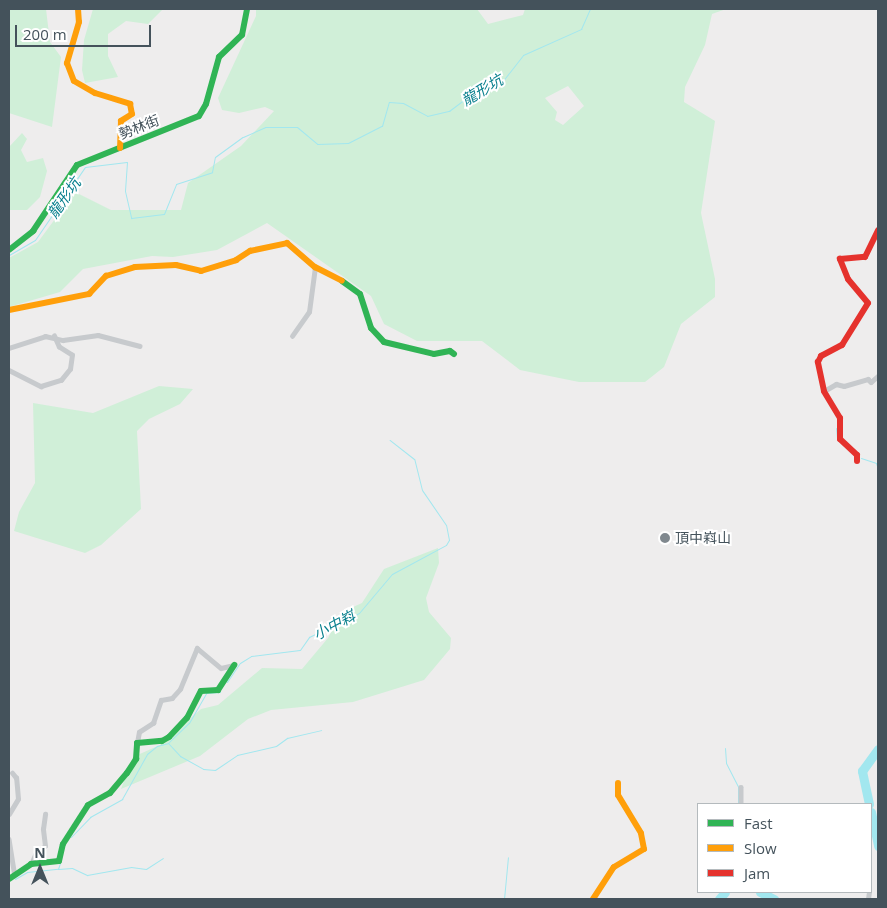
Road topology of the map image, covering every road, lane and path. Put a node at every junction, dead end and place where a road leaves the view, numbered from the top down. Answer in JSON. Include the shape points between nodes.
{"nodes":[{"id":1,"x":78,"y":9,"type":"edge"},
{"id":2,"x":247,"y":9,"type":"edge"},
{"id":3,"x":120,"y":148,"type":"junction"},
{"id":4,"x":878,"y":230,"type":"edge"},
{"id":5,"x":9,"y":250,"type":"edge"},
{"id":6,"x":315,"y":267,"type":"junction"},
{"id":7,"x":9,"y":310,"type":"edge"},
{"id":8,"x":54,"y":336,"type":"junction"},
{"id":9,"x":292,"y":336,"type":"dead end"},
{"id":10,"x":140,"y":346,"type":"dead end"},
{"id":11,"x":9,"y":348,"type":"edge"},
{"id":12,"x":454,"y":354,"type":"dead end"},
{"id":13,"x":9,"y":370,"type":"edge"},
{"id":14,"x":878,"y":376,"type":"edge"},
{"id":15,"x":824,"y":391,"type":"junction"},
{"id":16,"x":857,"y":458,"type":"dead end"},
{"id":17,"x":234,"y":665,"type":"joint"},
{"id":18,"x":137,"y":743,"type":"junction"},
{"id":19,"x":12,"y":773,"type":"dead end"},
{"id":20,"x":618,"y":783,"type":"dead end"},
{"id":21,"x":740,"y":787,"type":"dead end"},
{"id":22,"x":741,"y":803,"type":"edge"},
{"id":23,"x":9,"y":814,"type":"edge"},
{"id":24,"x":45,"y":814,"type":"dead end"},
{"id":25,"x":9,"y":839,"type":"edge"},
{"id":26,"x":31,"y":864,"type":"junction"},
{"id":27,"x":15,"y":875,"type":"junction"},
{"id":28,"x":9,"y":880,"type":"edge"},
{"id":29,"x":593,"y":899,"type":"edge"}],
"edges":[{"from":1,"to":3,"type":"street","via":[[79,22],[67,63],[74,81],[95,93],[130,104],[132,114],[121,121]]},
{"from":2,"to":3,"type":"street","name":"勢林街","via":[[242,34],[219,57],[206,104],[199,116]]},
{"from":3,"to":5,"type":"street","name":"勢林街","via":[[77,165],[32,231]]},
{"from":4,"to":15,"type":"street","via":[[864,257],[843,257],[838,262],[868,303],[842,344],[819,359]]},
{"from":6,"to":7,"type":"street","via":[[292,244],[287,244],[250,251],[236,260],[201,271],[176,265],[136,267],[106,276],[88,294]]},
{"from":6,"to":9,"type":"street","via":[[309,312]]},
{"from":6,"to":12,"type":"street","via":[[331,273],[360,294],[371,328],[384,342],[434,354],[450,351]]},
{"from":8,"to":10,"type":"street","via":[[63,340],[98,335]]},
{"from":8,"to":11,"type":"street","via":[[24,341]]},
{"from":8,"to":13,"type":"street","via":[[58,347],[72,354],[70,369],[61,380],[41,386]]},
{"from":14,"to":15,"type":"street","via":[[871,382],[868,379],[844,386],[836,384]]},
{"from":15,"to":16,"type":"street","via":[[840,418],[840,439]]},
{"from":17,"to":18,"type":"street","via":[[218,690],[201,691],[187,718],[169,736],[162,741]]},
{"from":17,"to":18,"type":"street","via":[[221,668],[197,648],[180,688],[172,698],[161,700],[153,724],[139,732]]},
{"from":18,"to":26,"type":"street","via":[[136,759],[128,773],[110,793],[88,805],[63,844],[59,861]]},
{"from":19,"to":23,"type":"street","via":[[16,778],[18,799]]},
{"from":20,"to":29,"type":"street","via":[[618,795],[641,833],[644,849],[614,867]]},
{"from":21,"to":22,"type":"street"},
{"from":24,"to":26,"type":"street","via":[[42,829],[45,846],[36,852]]},
{"from":25,"to":27,"type":"street"},
{"from":26,"to":27,"type":"street"},
{"from":27,"to":28,"type":"street"}]}
